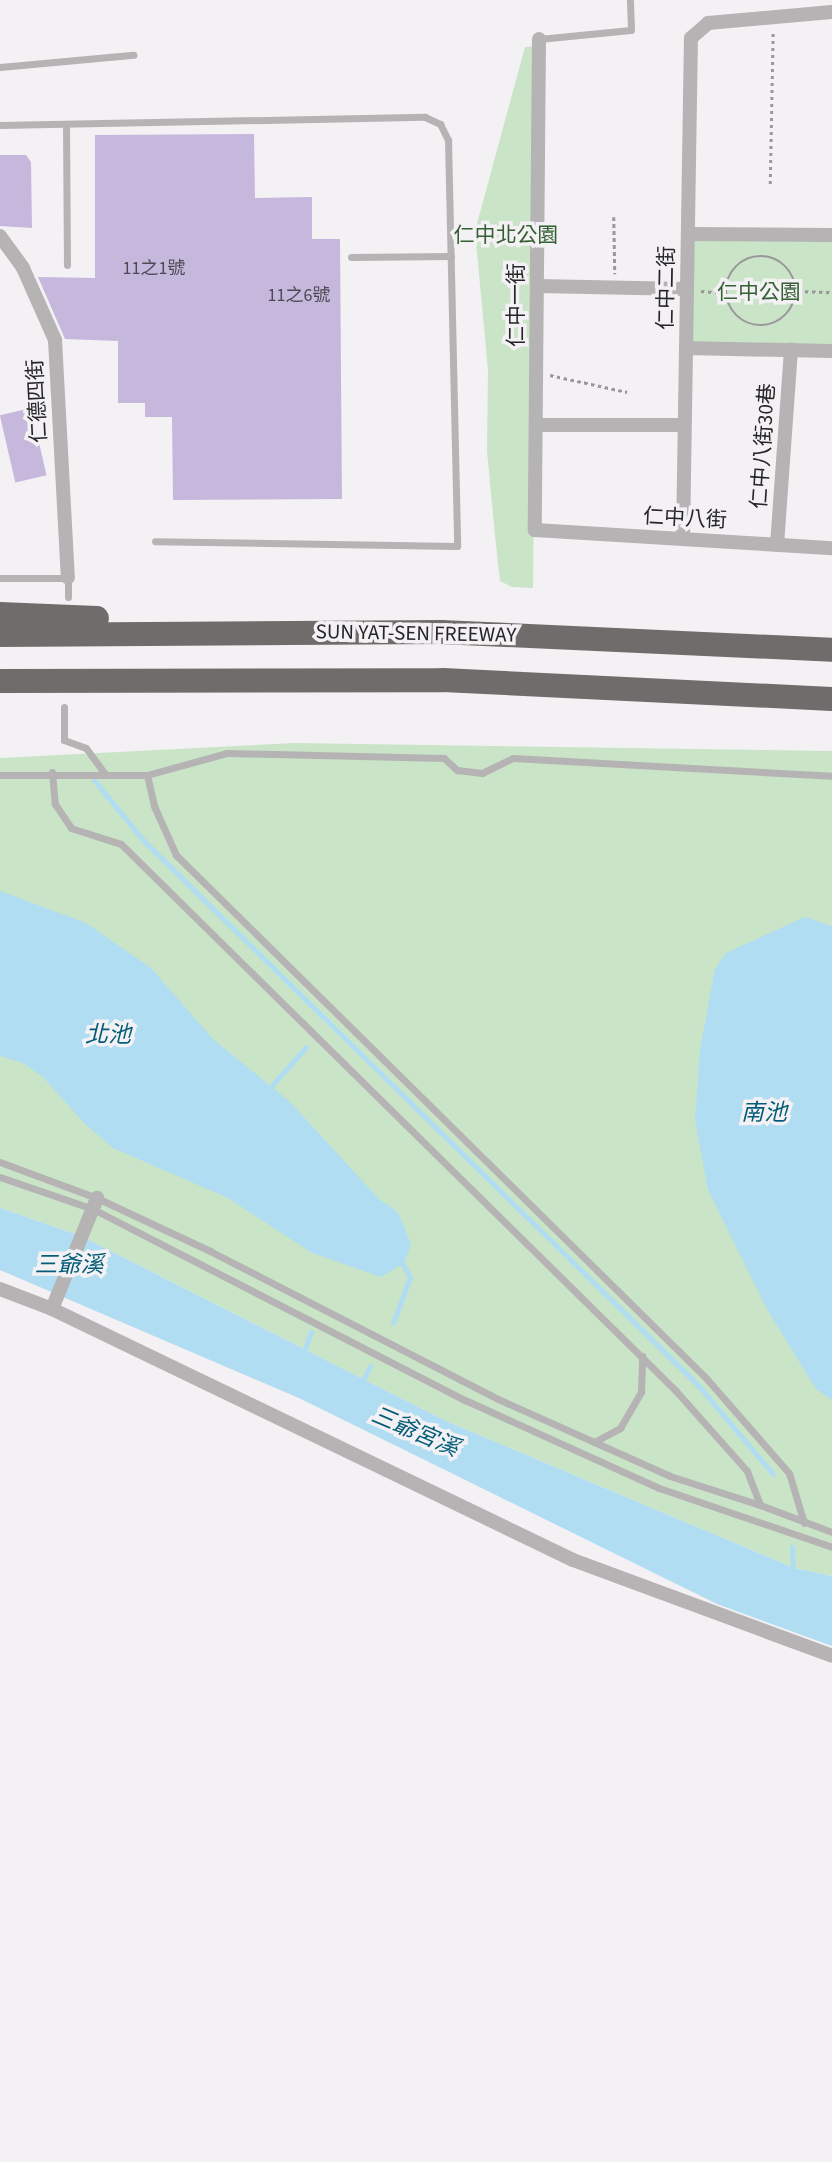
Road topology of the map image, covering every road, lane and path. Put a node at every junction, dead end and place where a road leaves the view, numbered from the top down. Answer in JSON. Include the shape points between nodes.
{"nodes":[{"id":1,"x":630,"y":0,"type":"edge"},
{"id":2,"x":832,"y":12,"type":"edge"},
{"id":3,"x":773,"y":17,"type":"junction"},
{"id":4,"x":539,"y":39,"type":"joint"},
{"id":5,"x":133,"y":55,"type":"dead end"},
{"id":6,"x":0,"y":67,"type":"edge"},
{"id":7,"x":66,"y":124,"type":"junction"},
{"id":8,"x":0,"y":125,"type":"edge"},
{"id":9,"x":770,"y":184,"type":"dead end"},
{"id":10,"x":614,"y":217,"type":"dead end"},
{"id":11,"x":688,"y":234,"type":"junction"},
{"id":12,"x":832,"y":235,"type":"edge"},
{"id":13,"x":0,"y":236,"type":"edge"},
{"id":14,"x":451,"y":256,"type":"junction"},
{"id":15,"x":351,"y":257,"type":"dead end"},
{"id":16,"x":67,"y":265,"type":"dead end"},
{"id":17,"x":537,"y":286,"type":"junction"},
{"id":18,"x":615,"y":288,"type":"junction"},
{"id":19,"x":687,"y":289,"type":"junction"},
{"id":20,"x":798,"y":291,"type":"junction"},
{"id":21,"x":832,"y":292,"type":"edge"},
{"id":22,"x":726,"y":293,"type":"junction"},
{"id":23,"x":686,"y":348,"type":"junction"},
{"id":24,"x":791,"y":350,"type":"junction"},
{"id":25,"x":832,"y":351,"type":"edge"},
{"id":26,"x":536,"y":372,"type":"junction"},
{"id":27,"x":627,"y":392,"type":"dead end"},
{"id":28,"x":536,"y":425,"type":"junction"},
{"id":29,"x":684,"y":425,"type":"junction"},
{"id":30,"x":535,"y":530,"type":"joint"},
{"id":31,"x":683,"y":539,"type":"junction"},
{"id":32,"x":155,"y":541,"type":"dead end"},
{"id":33,"x":777,"y":545,"type":"junction"},
{"id":34,"x":832,"y":548,"type":"edge"},
{"id":35,"x":0,"y":578,"type":"edge"},
{"id":36,"x":68,"y":578,"type":"junction"},
{"id":37,"x":68,"y":597,"type":"dead end"},
{"id":38,"x":0,"y":614,"type":"edge"},
{"id":39,"x":279,"y":630,"type":"junction"},
{"id":40,"x":0,"y":635,"type":"edge"},
{"id":41,"x":832,"y":650,"type":"edge"},
{"id":42,"x":8,"y":682,"type":"edge"},
{"id":43,"x":832,"y":699,"type":"edge"},
{"id":44,"x":64,"y":707,"type":"dead end"},
{"id":45,"x":51,"y":772,"type":"junction"},
{"id":46,"x":105,"y":774,"type":"junction"},
{"id":47,"x":0,"y":775,"type":"edge"},
{"id":48,"x":147,"y":775,"type":"junction"},
{"id":49,"x":832,"y":776,"type":"edge"},
{"id":50,"x":0,"y":1162,"type":"edge"},
{"id":51,"x":0,"y":1177,"type":"edge"},
{"id":52,"x":94,"y":1209,"type":"junction"},
{"id":53,"x":0,"y":1289,"type":"edge"},
{"id":54,"x":54,"y":1304,"type":"junction"},
{"id":55,"x":642,"y":1356,"type":"junction"},
{"id":56,"x":594,"y":1442,"type":"junction"},
{"id":57,"x":760,"y":1505,"type":"junction"},
{"id":58,"x":804,"y":1523,"type":"junction"},
{"id":59,"x":832,"y":1532,"type":"edge"},
{"id":60,"x":832,"y":1547,"type":"edge"},
{"id":61,"x":832,"y":1656,"type":"edge"}],
"edges":[{"from":1,"to":4,"type":"lane","via":[[631,30]]},
{"from":2,"to":3,"type":"street"},
{"from":3,"to":9,"type":"path"},
{"from":3,"to":11,"type":"street","name":"仁中二街","via":[[708,23],[691,37]]},
{"from":4,"to":17,"type":"street","name":"仁中一街"},
{"from":5,"to":6,"type":"lane"},
{"from":7,"to":8,"type":"lane"},
{"from":7,"to":14,"type":"lane","via":[[425,117],[440,124],[448,141]]},
{"from":7,"to":16,"type":"lane"},
{"from":10,"to":18,"type":"path"},
{"from":11,"to":12,"type":"street"},
{"from":11,"to":19,"type":"street","name":"仁中二街"},
{"from":13,"to":36,"type":"street","name":"仁德四街","via":[[23,268],[55,341]]},
{"from":14,"to":15,"type":"lane"},
{"from":14,"to":32,"type":"lane","via":[[457,546]]},
{"from":17,"to":18,"type":"street"},
{"from":17,"to":26,"type":"street","name":"仁中一街"},
{"from":18,"to":19,"type":"street"},
{"from":19,"to":22,"type":"path"},
{"from":19,"to":23,"type":"street","name":"仁中二街"},
{"from":20,"to":21,"type":"path"},
{"from":20,"to":22,"type":"path","via":[[791,313],[765,326],[736,314],[726,304]]},
{"from":20,"to":22,"type":"path","via":[[783,263],[762,258],[737,264],[726,276]]},
{"from":23,"to":24,"type":"street"},
{"from":23,"to":29,"type":"street","name":"仁中二街"},
{"from":24,"to":25,"type":"street"},
{"from":24,"to":33,"type":"street","name":"仁中八街30巷"},
{"from":26,"to":27,"type":"path"},
{"from":26,"to":28,"type":"street","name":"仁中一街"},
{"from":28,"to":29,"type":"street"},
{"from":28,"to":30,"type":"street","name":"仁中一街"},
{"from":29,"to":31,"type":"street","name":"仁中二街"},
{"from":30,"to":31,"type":"street","name":"仁中八街"},
{"from":31,"to":33,"type":"street","name":"仁中八街"},
{"from":33,"to":34,"type":"street","name":"仁中八街"},
{"from":35,"to":36,"type":"lane"},
{"from":36,"to":37,"type":"lane"},
{"from":38,"to":39,"type":"highway"},
{"from":39,"to":40,"type":"highway","name":"SUN YAT-SEN FREEWAY"},
{"from":39,"to":41,"type":"highway","name":"SUN YAT-SEN FREEWAY","via":[[708,642]]},
{"from":42,"to":43,"type":"highway","via":[[443,680]]},
{"from":44,"to":46,"type":"lane","via":[[64,740],[86,748]]},
{"from":45,"to":46,"type":"lane"},
{"from":45,"to":47,"type":"lane"},
{"from":45,"to":55,"type":"lane","via":[[55,804],[71,828],[121,844]]},
{"from":46,"to":48,"type":"lane"},
{"from":48,"to":49,"type":"lane","via":[[227,753],[444,758],[457,771],[482,773],[513,758]]},
{"from":48,"to":58,"type":"lane","via":[[154,806],[176,855],[706,1378],[789,1473]]},
{"from":50,"to":52,"type":"lane"},
{"from":51,"to":52,"type":"lane"},
{"from":52,"to":54,"type":"street"},
{"from":52,"to":56,"type":"lane","via":[[209,1251],[498,1399]]},
{"from":52,"to":60,"type":"lane","via":[[465,1400],[660,1488]]},
{"from":53,"to":54,"type":"street"},
{"from":54,"to":61,"type":"street","via":[[573,1560]]},
{"from":55,"to":56,"type":"lane","via":[[641,1392],[620,1428]]},
{"from":55,"to":57,"type":"lane","via":[[747,1471]]},
{"from":56,"to":57,"type":"lane","via":[[670,1475]]},
{"from":57,"to":58,"type":"lane"},
{"from":58,"to":59,"type":"lane"}]}
